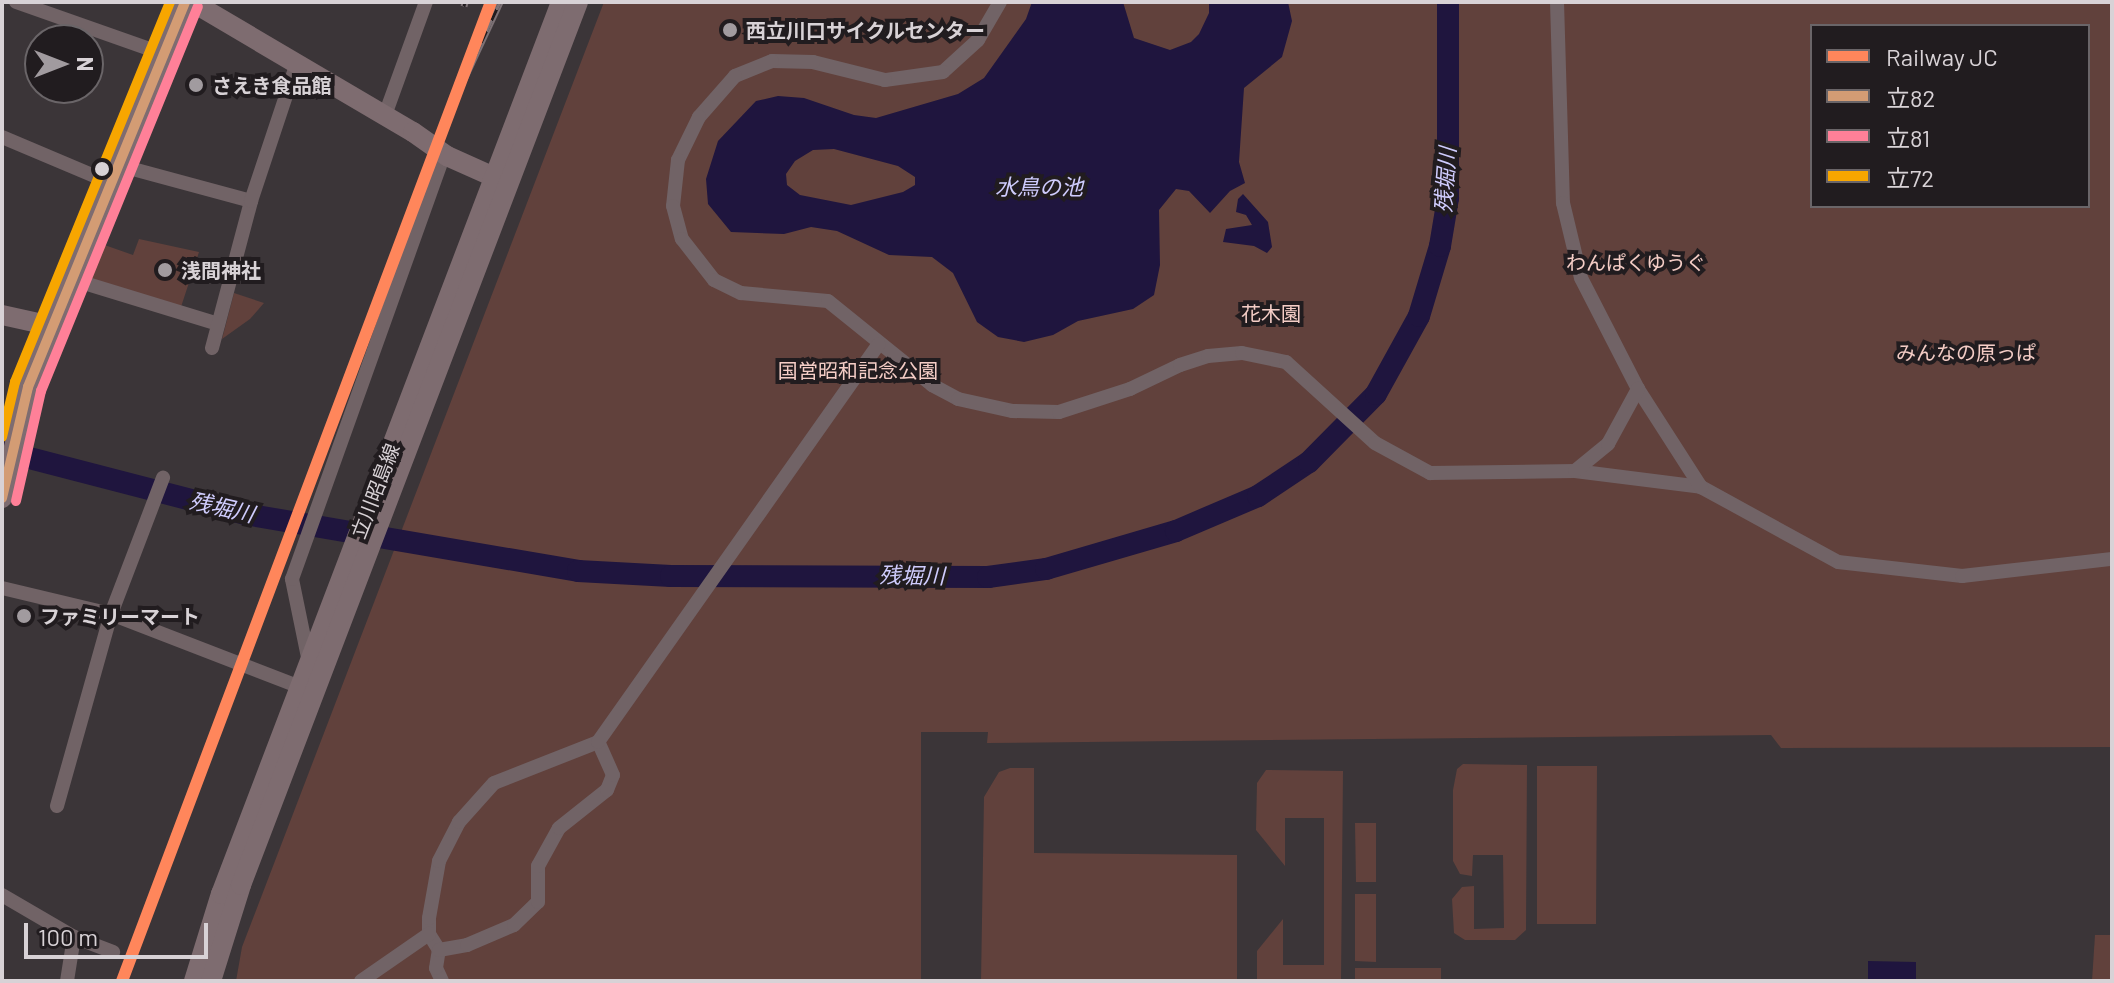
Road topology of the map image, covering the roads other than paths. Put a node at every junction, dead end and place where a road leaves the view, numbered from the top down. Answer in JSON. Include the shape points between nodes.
{"nodes":[{"id":1,"x":16,"y":2,"type":"edge"},
{"id":2,"x":185,"y":2,"type":"edge"},
{"id":3,"x":192,"y":2,"type":"edge"},
{"id":4,"x":426,"y":2,"type":"edge"},
{"id":5,"x":561,"y":2,"type":"edge"},
{"id":6,"x":578,"y":2,"type":"edge"},
{"id":7,"x":1000,"y":2,"type":"edge"},
{"id":8,"x":1557,"y":2,"type":"edge"},
{"id":9,"x":164,"y":54,"type":"junction"},
{"id":10,"x":297,"y":63,"type":"junction"},
{"id":11,"x":385,"y":115,"type":"junction"},
{"id":12,"x":2,"y":137,"type":"edge"},
{"id":13,"x":440,"y":166,"type":"dead end"},
{"id":14,"x":114,"y":174,"type":"junction"},
{"id":15,"x":501,"y":180,"type":"junction"},
{"id":16,"x":251,"y":201,"type":"junction"},
{"id":17,"x":71,"y":279,"type":"junction"},
{"id":18,"x":2,"y":315,"type":"edge"},
{"id":19,"x":218,"y":324,"type":"junction"},
{"id":20,"x":52,"y":326,"type":"junction"},
{"id":21,"x":879,"y":344,"type":"junction"},
{"id":22,"x":212,"y":348,"type":"dead end"},
{"id":23,"x":1638,"y":389,"type":"junction"},
{"id":24,"x":1575,"y":471,"type":"junction"},
{"id":25,"x":163,"y":478,"type":"dead end"},
{"id":26,"x":1701,"y":487,"type":"junction"},
{"id":27,"x":2,"y":498,"type":"edge"},
{"id":28,"x":2112,"y":559,"type":"edge"},
{"id":29,"x":355,"y":564,"type":"junction"},
{"id":30,"x":2,"y":588,"type":"edge"},
{"id":31,"x":111,"y":614,"type":"junction"},
{"id":32,"x":309,"y":663,"type":"junction"},
{"id":33,"x":308,"y":690,"type":"junction"},
{"id":34,"x":598,"y":742,"type":"junction"},
{"id":35,"x":57,"y":806,"type":"dead end"},
{"id":36,"x":2,"y":895,"type":"edge"},
{"id":37,"x":429,"y":934,"type":"junction"},
{"id":38,"x":74,"y":937,"type":"junction"},
{"id":39,"x":439,"y":950,"type":"junction"},
{"id":40,"x":113,"y":952,"type":"dead end"},
{"id":41,"x":67,"y":981,"type":"edge"},
{"id":42,"x":194,"y":981,"type":"edge"},
{"id":43,"x":211,"y":981,"type":"edge"},
{"id":44,"x":361,"y":981,"type":"edge"},
{"id":45,"x":442,"y":981,"type":"edge"}],
"edges":[{"from":1,"to":9,"type":"street"},
{"from":2,"to":9,"type":"main road"},
{"from":3,"to":10,"type":"main road"},
{"from":4,"to":11,"type":"street"},
{"from":5,"to":15,"type":"main road","name":"立川昭島線"},
{"from":6,"to":15,"type":"main road","name":"立川昭島線"},
{"from":7,"to":21,"type":"street","via":[[978,40],[943,72],[885,80],[813,62],[772,61],[753,67],[735,76],[699,117],[678,160],[673,206],[682,239],[714,280],[741,293],[828,301]]},
{"from":8,"to":23,"type":"street","via":[[1563,203],[1581,278]]},
{"from":9,"to":14,"type":"main road"},
{"from":10,"to":11,"type":"main road"},
{"from":10,"to":16,"type":"street"},
{"from":11,"to":15,"type":"main road","via":[[447,156]]},
{"from":12,"to":14,"type":"street"},
{"from":13,"to":32,"type":"street","via":[[292,579]]},
{"from":14,"to":16,"type":"street"},
{"from":14,"to":17,"type":"main road"},
{"from":15,"to":29,"type":"main road","name":"立川昭島線"},
{"from":16,"to":19,"type":"street"},
{"from":17,"to":19,"type":"street"},
{"from":17,"to":20,"type":"main road"},
{"from":18,"to":20,"type":"main road"},
{"from":19,"to":22,"type":"street"},
{"from":20,"to":27,"type":"main road","via":[[28,387]]},
{"from":21,"to":24,"type":"street","via":[[958,399],[1012,411],[1059,412],[1130,389],[1180,365],[1242,353],[1286,362],[1375,443],[1430,473]]},
{"from":21,"to":34,"type":"street"},
{"from":23,"to":24,"type":"street","via":[[1608,444]]},
{"from":23,"to":26,"type":"street"},
{"from":24,"to":26,"type":"street"},
{"from":25,"to":31,"type":"street"},
{"from":26,"to":28,"type":"street","via":[[1838,562],[1962,576]]},
{"from":29,"to":32,"type":"main road","name":"立川昭島線"},
{"from":29,"to":33,"type":"main road","name":"立川昭島線"},
{"from":30,"to":31,"type":"street"},
{"from":31,"to":33,"type":"street"},
{"from":31,"to":35,"type":"street"},
{"from":32,"to":33,"type":"main road","name":"立川昭島線"},
{"from":33,"to":42,"type":"main road","name":"立川昭島線","via":[[221,894]]},
{"from":33,"to":43,"type":"main road","name":"立川昭島線"},
{"from":34,"to":37,"type":"street","via":[[494,783],[459,822],[439,861]]},
{"from":34,"to":39,"type":"street","via":[[613,775],[607,790],[559,828],[538,866],[538,902],[514,925],[467,945]]},
{"from":36,"to":38,"type":"street"},
{"from":37,"to":39,"type":"street"},
{"from":37,"to":44,"type":"street"},
{"from":38,"to":40,"type":"street"},
{"from":38,"to":41,"type":"street"},
{"from":39,"to":45,"type":"street","via":[[436,968]]}]}
